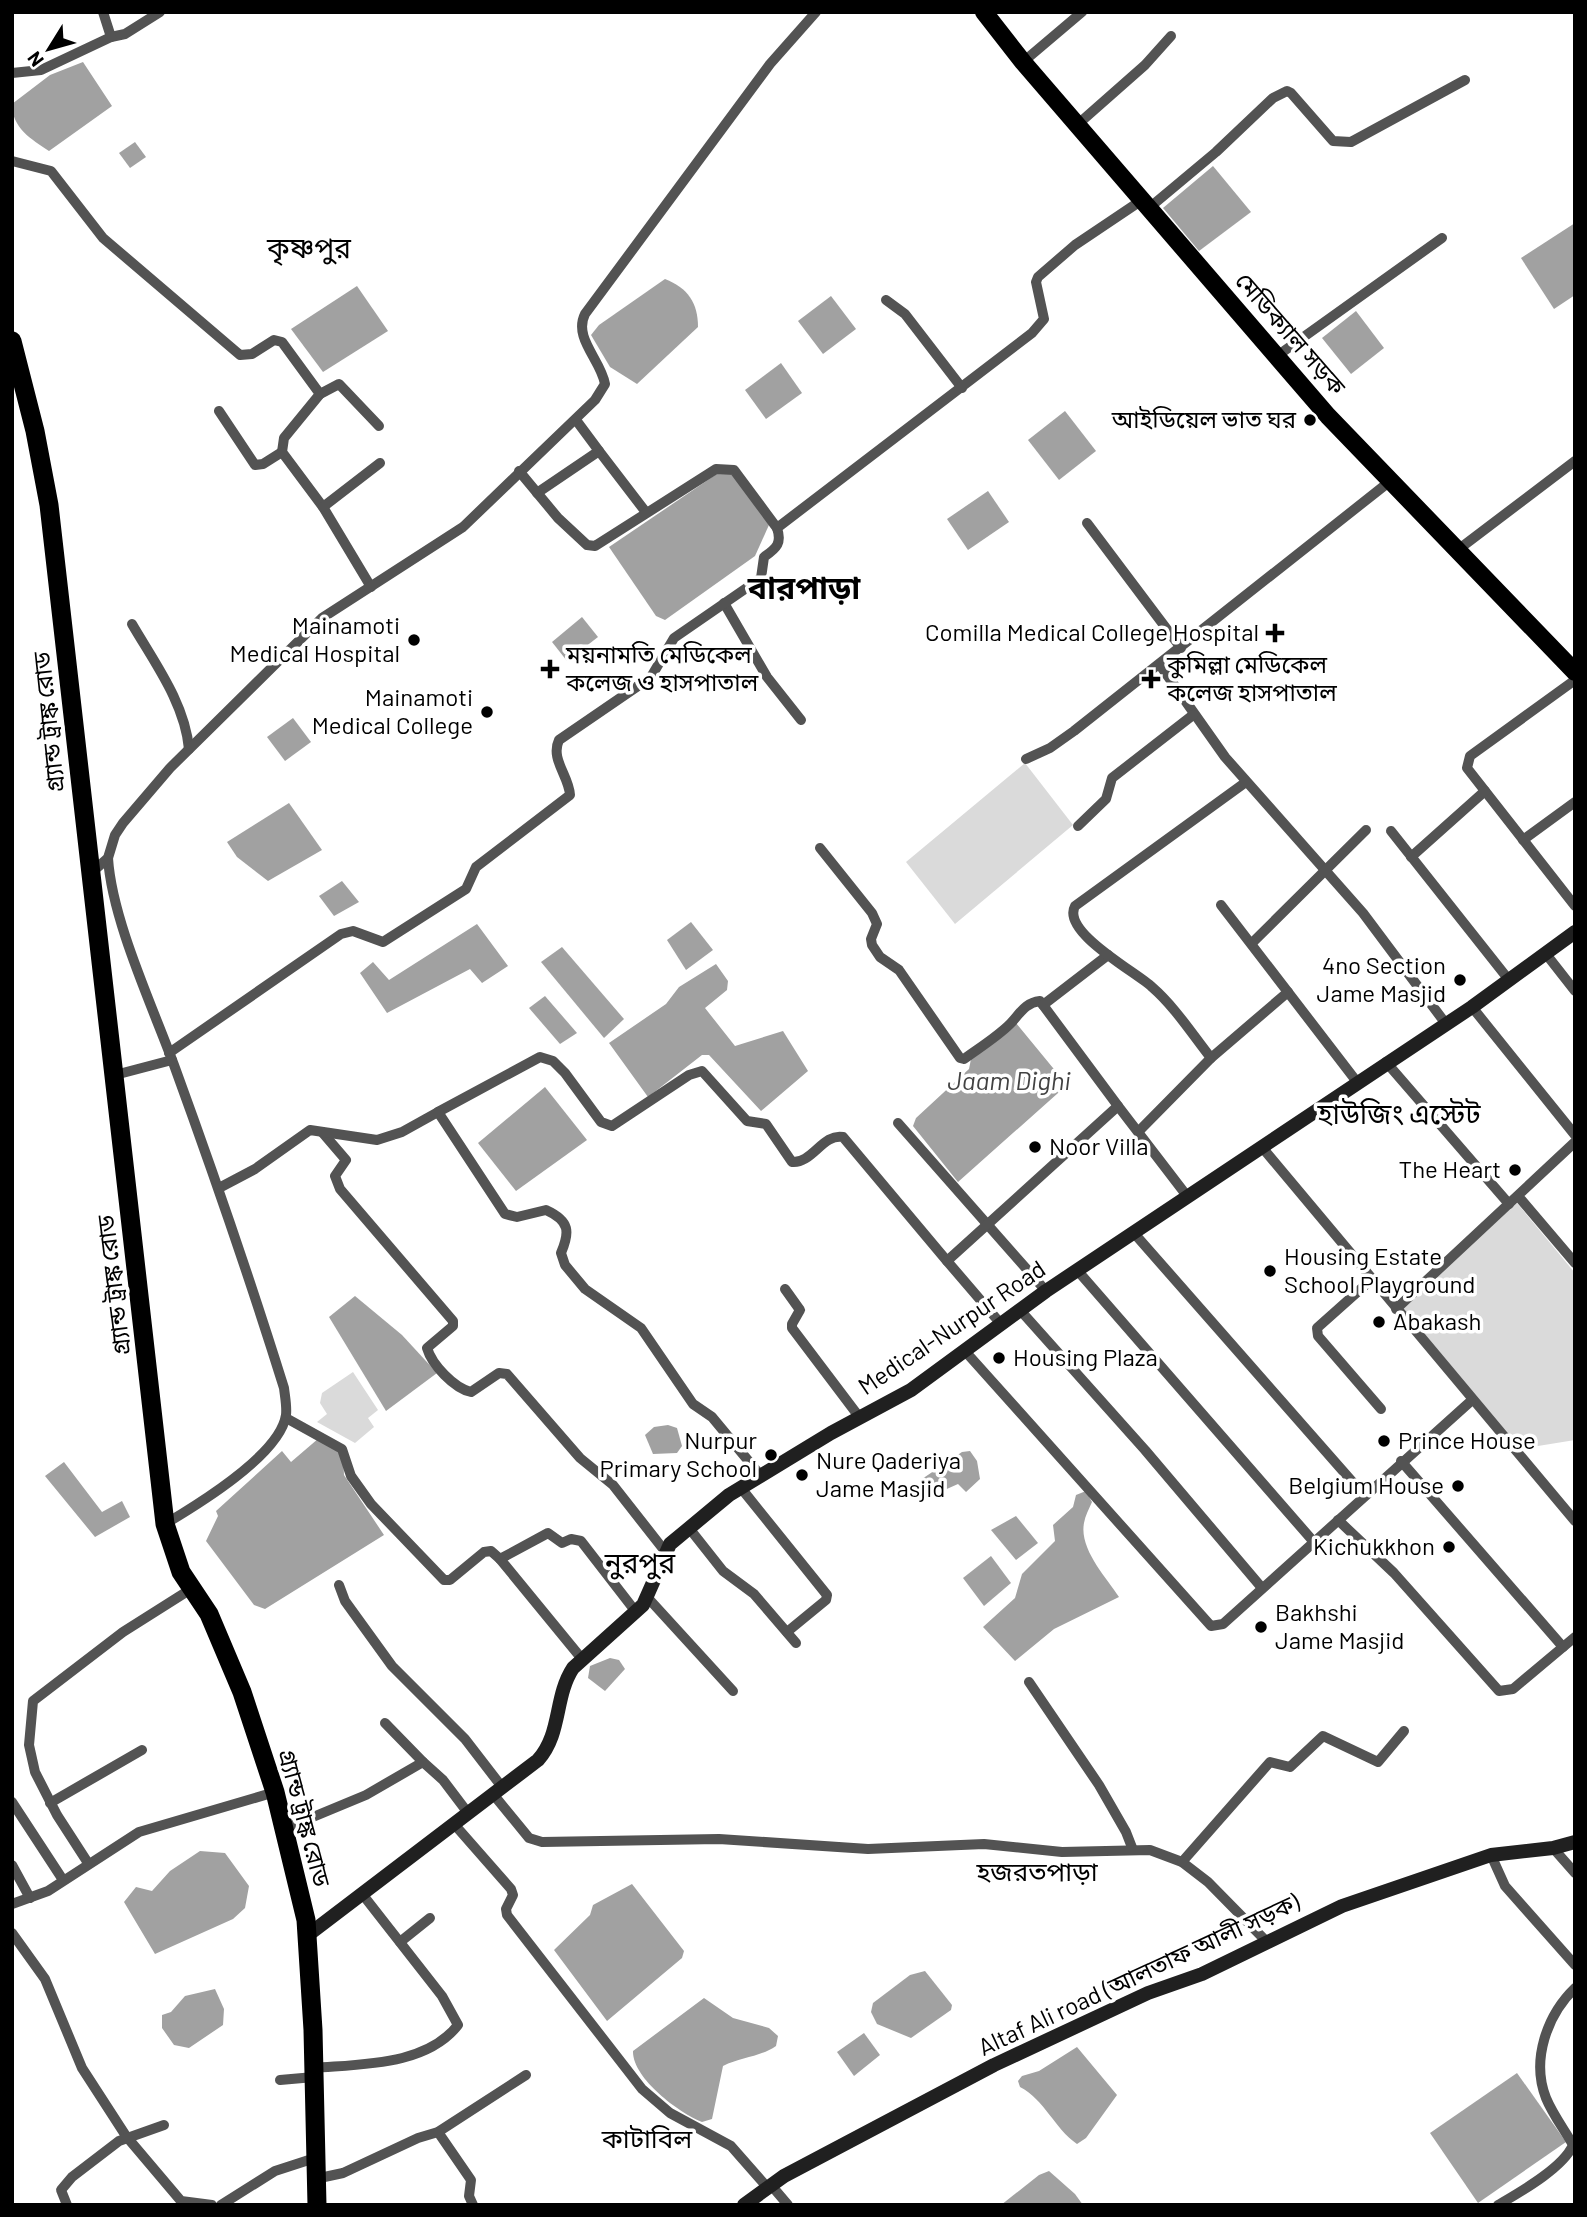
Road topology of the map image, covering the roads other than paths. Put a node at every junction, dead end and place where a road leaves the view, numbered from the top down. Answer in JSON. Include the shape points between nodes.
{"nodes":[{"id":1,"x":103,"y":12,"type":"edge"},
{"id":2,"x":160,"y":12,"type":"edge"},
{"id":3,"x":816,"y":12,"type":"edge"},
{"id":4,"x":984,"y":12,"type":"edge"},
{"id":5,"x":1082,"y":12,"type":"edge"},
{"id":6,"x":1171,"y":36,"type":"dead end"},
{"id":7,"x":111,"y":37,"type":"junction"},
{"id":8,"x":1023,"y":62,"type":"junction"},
{"id":9,"x":12,"y":74,"type":"edge"},
{"id":10,"x":1465,"y":80,"type":"dead end"},
{"id":11,"x":1077,"y":125,"type":"junction"},
{"id":12,"x":12,"y":161,"type":"edge"},
{"id":13,"x":1146,"y":204,"type":"junction"},
{"id":14,"x":1442,"y":238,"type":"dead end"},
{"id":15,"x":886,"y":300,"type":"dead end"},
{"id":16,"x":12,"y":341,"type":"edge"},
{"id":17,"x":1277,"y":356,"type":"junction"},
{"id":18,"x":962,"y":388,"type":"junction"},
{"id":19,"x":320,"y":394,"type":"junction"},
{"id":20,"x":219,"y":411,"type":"dead end"},
{"id":21,"x":576,"y":420,"type":"junction"},
{"id":22,"x":379,"y":426,"type":"dead end"},
{"id":23,"x":599,"y":451,"type":"junction"},
{"id":24,"x":282,"y":452,"type":"junction"},
{"id":25,"x":1575,"y":461,"type":"edge"},
{"id":26,"x":380,"y":463,"type":"dead end"},
{"id":27,"x":519,"y":471,"type":"junction"},
{"id":28,"x":1389,"y":482,"type":"junction"},
{"id":29,"x":537,"y":493,"type":"junction"},
{"id":30,"x":323,"y":507,"type":"junction"},
{"id":31,"x":645,"y":511,"type":"junction"},
{"id":32,"x":1087,"y":523,"type":"dead end"},
{"id":33,"x":777,"y":528,"type":"junction"},
{"id":34,"x":1459,"y":549,"type":"junction"},
{"id":35,"x":371,"y":587,"type":"junction"},
{"id":36,"x":724,"y":603,"type":"junction"},
{"id":37,"x":132,"y":624,"type":"dead end"},
{"id":38,"x":1181,"y":648,"type":"junction"},
{"id":39,"x":1160,"y":665,"type":"junction"},
{"id":40,"x":1575,"y":672,"type":"edge"},
{"id":41,"x":1575,"y":680,"type":"edge"},
{"id":42,"x":1193,"y":715,"type":"junction"},
{"id":43,"x":801,"y":720,"type":"dead end"},
{"id":44,"x":189,"y":749,"type":"junction"},
{"id":45,"x":1026,"y":759,"type":"dead end"},
{"id":46,"x":1246,"y":782,"type":"junction"},
{"id":47,"x":1485,"y":791,"type":"junction"},
{"id":48,"x":1575,"y":803,"type":"edge"},
{"id":49,"x":1078,"y":826,"type":"dead end"},
{"id":50,"x":1366,"y":830,"type":"dead end"},
{"id":51,"x":1391,"y":831,"type":"dead end"},
{"id":52,"x":1523,"y":840,"type":"junction"},
{"id":53,"x":820,"y":848,"type":"dead end"},
{"id":54,"x":1411,"y":856,"type":"junction"},
{"id":55,"x":108,"y":858,"type":"junction"},
{"id":56,"x":1324,"y":870,"type":"junction"},
{"id":57,"x":90,"y":874,"type":"junction"},
{"id":58,"x":1221,"y":905,"type":"dead end"},
{"id":59,"x":1575,"y":906,"type":"edge"},
{"id":60,"x":1575,"y":932,"type":"edge"},
{"id":61,"x":1252,"y":943,"type":"junction"},
{"id":62,"x":1546,"y":954,"type":"junction"},
{"id":63,"x":1108,"y":956,"type":"junction"},
{"id":64,"x":1509,"y":980,"type":"junction"},
{"id":65,"x":1575,"y":991,"type":"edge"},
{"id":66,"x":1288,"y":992,"type":"junction"},
{"id":67,"x":1044,"y":1005,"type":"junction"},
{"id":68,"x":1472,"y":1007,"type":"junction"},
{"id":69,"x":1446,"y":1024,"type":"junction"},
{"id":70,"x":171,"y":1057,"type":"junction"},
{"id":71,"x":1211,"y":1058,"type":"junction"},
{"id":72,"x":1386,"y":1062,"type":"junction"},
{"id":73,"x":115,"y":1075,"type":"junction"},
{"id":74,"x":1357,"y":1082,"type":"junction"},
{"id":75,"x":1118,"y":1106,"type":"junction"},
{"id":76,"x":438,"y":1112,"type":"junction"},
{"id":77,"x":898,"y":1124,"type":"dead end"},
{"id":78,"x":321,"y":1131,"type":"junction"},
{"id":79,"x":1139,"y":1131,"type":"junction"},
{"id":80,"x":1575,"y":1135,"type":"edge"},
{"id":81,"x":1575,"y":1142,"type":"edge"},
{"id":82,"x":1261,"y":1146,"type":"junction"},
{"id":83,"x":219,"y":1188,"type":"junction"},
{"id":84,"x":1187,"y":1196,"type":"junction"},
{"id":85,"x":1513,"y":1200,"type":"junction"},
{"id":86,"x":987,"y":1225,"type":"junction"},
{"id":87,"x":1133,"y":1233,"type":"junction"},
{"id":88,"x":947,"y":1261,"type":"junction"},
{"id":89,"x":1575,"y":1263,"type":"edge"},
{"id":90,"x":1077,"y":1270,"type":"junction"},
{"id":91,"x":1372,"y":1279,"type":"junction"},
{"id":92,"x":785,"y":1289,"type":"dead end"},
{"id":93,"x":1046,"y":1291,"type":"junction"},
{"id":94,"x":1396,"y":1308,"type":"junction"},
{"id":95,"x":1020,"y":1310,"type":"junction"},
{"id":96,"x":1001,"y":1324,"type":"junction"},
{"id":97,"x":964,"y":1350,"type":"junction"},
{"id":98,"x":1471,"y":1401,"type":"junction"},
{"id":99,"x":1381,"y":1409,"type":"dead end"},
{"id":100,"x":286,"y":1418,"type":"junction"},
{"id":101,"x":860,"y":1418,"type":"junction"},
{"id":102,"x":1401,"y":1461,"type":"junction"},
{"id":103,"x":761,"y":1476,"type":"junction"},
{"id":104,"x":741,"y":1488,"type":"junction"},
{"id":105,"x":1364,"y":1495,"type":"junction"},
{"id":106,"x":1338,"y":1520,"type":"junction"},
{"id":107,"x":1575,"y":1521,"type":"edge"},
{"id":108,"x":165,"y":1524,"type":"junction"},
{"id":109,"x":689,"y":1528,"type":"junction"},
{"id":110,"x":1313,"y":1541,"type":"junction"},
{"id":111,"x":664,"y":1550,"type":"junction"},
{"id":112,"x":500,"y":1559,"type":"junction"},
{"id":113,"x":340,"y":1585,"type":"dead end"},
{"id":114,"x":1262,"y":1588,"type":"junction"},
{"id":115,"x":191,"y":1589,"type":"junction"},
{"id":116,"x":648,"y":1598,"type":"junction"},
{"id":117,"x":636,"y":1612,"type":"junction"},
{"id":118,"x":786,"y":1632,"type":"junction"},
{"id":119,"x":1575,"y":1637,"type":"edge"},
{"id":120,"x":796,"y":1643,"type":"dead end"},
{"id":121,"x":1563,"y":1647,"type":"junction"},
{"id":122,"x":582,"y":1659,"type":"junction"},
{"id":123,"x":1029,"y":1682,"type":"dead end"},
{"id":124,"x":733,"y":1691,"type":"dead end"},
{"id":125,"x":385,"y":1723,"type":"dead end"},
{"id":126,"x":1404,"y":1731,"type":"dead end"},
{"id":127,"x":142,"y":1750,"type":"dead end"},
{"id":128,"x":423,"y":1762,"type":"junction"},
{"id":129,"x":498,"y":1790,"type":"junction"},
{"id":130,"x":275,"y":1792,"type":"junction"},
{"id":131,"x":12,"y":1802,"type":"edge"},
{"id":132,"x":50,"y":1803,"type":"junction"},
{"id":133,"x":468,"y":1813,"type":"junction"},
{"id":134,"x":454,"y":1824,"type":"junction"},
{"id":135,"x":284,"y":1829,"type":"junction"},
{"id":136,"x":1575,"y":1842,"type":"edge"},
{"id":137,"x":1553,"y":1848,"type":"junction"},
{"id":138,"x":1133,"y":1850,"type":"junction"},
{"id":139,"x":1492,"y":1855,"type":"junction"},
{"id":140,"x":1182,"y":1862,"type":"junction"},
{"id":141,"x":88,"y":1863,"type":"junction"},
{"id":142,"x":12,"y":1865,"type":"edge"},
{"id":143,"x":1575,"y":1873,"type":"edge"},
{"id":144,"x":64,"y":1880,"type":"junction"},
{"id":145,"x":363,"y":1895,"type":"junction"},
{"id":146,"x":30,"y":1898,"type":"junction"},
{"id":147,"x":12,"y":1904,"type":"edge"},
{"id":148,"x":430,"y":1919,"type":"dead end"},
{"id":149,"x":12,"y":1933,"type":"edge"},
{"id":150,"x":309,"y":1935,"type":"junction"},
{"id":151,"x":400,"y":1942,"type":"junction"},
{"id":152,"x":1267,"y":1942,"type":"junction"},
{"id":153,"x":1575,"y":1965,"type":"edge"},
{"id":154,"x":1575,"y":1988,"type":"edge"},
{"id":155,"x":314,"y":2072,"type":"junction"},
{"id":156,"x":526,"y":2076,"type":"dead end"},
{"id":157,"x":280,"y":2081,"type":"dead end"},
{"id":158,"x":164,"y":2125,"type":"dead end"},
{"id":159,"x":438,"y":2133,"type":"junction"},
{"id":160,"x":126,"y":2136,"type":"junction"},
{"id":161,"x":315,"y":2158,"type":"junction"},
{"id":162,"x":315,"y":2179,"type":"junction"},
{"id":163,"x":769,"y":2186,"type":"junction"},
{"id":164,"x":67,"y":2205,"type":"edge"},
{"id":165,"x":212,"y":2205,"type":"edge"},
{"id":166,"x":221,"y":2205,"type":"edge"},
{"id":167,"x":317,"y":2205,"type":"edge"},
{"id":168,"x":473,"y":2205,"type":"edge"},
{"id":169,"x":744,"y":2205,"type":"edge"},
{"id":170,"x":788,"y":2205,"type":"edge"},
{"id":171,"x":1498,"y":2205,"type":"edge"}],
"edges":[{"from":1,"to":7,"type":"street"},
{"from":2,"to":7,"type":"street","via":[[125,34]]},
{"from":3,"to":21,"type":"street","via":[[770,64],[582,320],[581,334],[605,384]]},
{"from":4,"to":8,"type":"main road","name":"মেডিক্যাল সড়ক"},
{"from":5,"to":8,"type":"street"},
{"from":6,"to":11,"type":"street","via":[[1146,65]]},
{"from":7,"to":9,"type":"street","via":[[41,70]]},
{"from":8,"to":11,"type":"main road","name":"মেডিক্যাল সড়ক"},
{"from":10,"to":13,"type":"street","via":[[1351,142],[1333,141],[1291,93],[1284,92]]},
{"from":11,"to":13,"type":"main road","name":"মেডিক্যাল সড়ক"},
{"from":12,"to":19,"type":"street","via":[[54,174],[103,238],[240,355],[252,354],[274,340],[282,342]]},
{"from":13,"to":17,"type":"main road","name":"মেডিক্যাল সড়ক"},
{"from":13,"to":18,"type":"street","via":[[1043,271],[1036,282],[1044,319],[1002,359]]},
{"from":14,"to":17,"type":"street"},
{"from":15,"to":18,"type":"street","via":[[905,314]]},
{"from":16,"to":57,"type":"highway","name":"গ্র্যান্ড ট্রাঙ্ক রোড","via":[[49,505]]},
{"from":17,"to":28,"type":"main road","name":"মেডিক্যাল সড়ক"},
{"from":18,"to":33,"type":"street"},
{"from":19,"to":22,"type":"street","via":[[339,384]]},
{"from":19,"to":24,"type":"street","via":[[284,438]]},
{"from":20,"to":24,"type":"street","via":[[255,465]]},
{"from":21,"to":23,"type":"street"},
{"from":21,"to":27,"type":"street"},
{"from":23,"to":29,"type":"street"},
{"from":23,"to":31,"type":"street"},
{"from":24,"to":30,"type":"street"},
{"from":25,"to":34,"type":"street"},
{"from":26,"to":30,"type":"street"},
{"from":27,"to":29,"type":"street"},
{"from":27,"to":35,"type":"street","via":[[463,527]]},
{"from":28,"to":34,"type":"main road","name":"মেডিক্যাল সড়ক"},
{"from":28,"to":38,"type":"street"},
{"from":29,"to":31,"type":"street","via":[[587,545],[595,546]]},
{"from":30,"to":35,"type":"street"},
{"from":31,"to":33,"type":"street","via":[[716,469],[727,468],[734,470]]},
{"from":32,"to":38,"type":"street"},
{"from":33,"to":36,"type":"street","via":[[780,539],[777,548],[764,557],[761,578]]},
{"from":34,"to":40,"type":"main road","name":"মেডিক্যাল সড়ক"},
{"from":35,"to":44,"type":"street","via":[[322,618]]},
{"from":36,"to":43,"type":"street","via":[[767,677]]},
{"from":36,"to":70,"type":"street","via":[[674,638],[651,677],[559,740],[556,756],[570,795],[476,867],[466,889],[383,942],[354,931],[341,934]]},
{"from":37,"to":44,"type":"street","via":[[166,681],[185,725]]},
{"from":38,"to":39,"type":"street"},
{"from":39,"to":42,"type":"street"},
{"from":39,"to":45,"type":"street","via":[[1074,731]]},
{"from":41,"to":47,"type":"street","via":[[1470,756],[1467,768]]},
{"from":42,"to":46,"type":"street"},
{"from":42,"to":49,"type":"street","via":[[1112,778],[1106,799]]},
{"from":44,"to":55,"type":"street","via":[[123,823]]},
{"from":46,"to":56,"type":"street"},
{"from":46,"to":63,"type":"street","via":[[1075,906],[1073,918]]},
{"from":47,"to":52,"type":"street"},
{"from":47,"to":54,"type":"street"},
{"from":48,"to":52,"type":"street"},
{"from":50,"to":56,"type":"street"},
{"from":51,"to":54,"type":"street"},
{"from":52,"to":59,"type":"street"},
{"from":53,"to":67,"type":"street","via":[[872,913],[877,924],[872,945],[899,970],[960,1058],[1010,1025],[1030,1003]]},
{"from":54,"to":64,"type":"street"},
{"from":55,"to":57,"type":"street"},
{"from":55,"to":70,"type":"street","via":[[113,895]]},
{"from":56,"to":61,"type":"street"},
{"from":56,"to":69,"type":"street"},
{"from":57,"to":73,"type":"highway","name":"গ্র্যান্ড ট্রাঙ্ক রোড"},
{"from":58,"to":61,"type":"street"},
{"from":60,"to":62,"type":"street","name":"Medical-Nurpur Road"},
{"from":61,"to":66,"type":"street"},
{"from":62,"to":64,"type":"street","name":"Medical-Nurpur Road"},
{"from":62,"to":65,"type":"street"},
{"from":63,"to":67,"type":"street"},
{"from":63,"to":71,"type":"street","via":[[1153,988]]},
{"from":64,"to":68,"type":"street","name":"Medical-Nurpur Road"},
{"from":66,"to":71,"type":"street"},
{"from":66,"to":74,"type":"street"},
{"from":67,"to":75,"type":"street"},
{"from":68,"to":69,"type":"street","name":"Medical-Nurpur Road"},
{"from":68,"to":80,"type":"street"},
{"from":69,"to":72,"type":"street","name":"Medical-Nurpur Road"},
{"from":70,"to":73,"type":"street"},
{"from":70,"to":83,"type":"street"},
{"from":71,"to":79,"type":"street"},
{"from":72,"to":74,"type":"street","name":"Medical-Nurpur Road"},
{"from":72,"to":85,"type":"street"},
{"from":73,"to":108,"type":"highway","name":"গ্র্যান্ড ট্রাঙ্ক রোড"},
{"from":74,"to":82,"type":"street","name":"Medical-Nurpur Road"},
{"from":75,"to":79,"type":"street"},
{"from":75,"to":86,"type":"street"},
{"from":76,"to":78,"type":"street","via":[[377,1140]]},
{"from":76,"to":88,"type":"street","via":[[540,1057],[559,1067],[601,1122],[612,1126],[689,1074],[702,1071],[747,1121],[766,1124],[792,1162],[803,1160],[833,1138],[843,1137]]},
{"from":76,"to":103,"type":"street","via":[[505,1214],[517,1217],[546,1210],[567,1227],[561,1253],[576,1279],[641,1328],[693,1404],[712,1417]]},
{"from":77,"to":86,"type":"street"},
{"from":78,"to":83,"type":"street","via":[[300,1135],[261,1165]]},
{"from":78,"to":111,"type":"street","via":[[346,1160],[335,1176],[340,1189],[453,1321],[427,1348],[435,1363],[471,1392],[499,1373],[507,1374],[580,1458],[612,1485]]},
{"from":79,"to":84,"type":"street"},
{"from":81,"to":85,"type":"street"},
{"from":82,"to":84,"type":"street","name":"Medical-Nurpur Road"},
{"from":82,"to":91,"type":"street"},
{"from":83,"to":100,"type":"street","via":[[284,1388]]},
{"from":84,"to":87,"type":"street","name":"Medical-Nurpur Road"},
{"from":85,"to":89,"type":"street"},
{"from":85,"to":94,"type":"street"},
{"from":86,"to":88,"type":"street"},
{"from":86,"to":93,"type":"street"},
{"from":87,"to":90,"type":"street","name":"Medical-Nurpur Road"},
{"from":87,"to":105,"type":"street"},
{"from":88,"to":96,"type":"street"},
{"from":90,"to":93,"type":"street","name":"Medical-Nurpur Road"},
{"from":90,"to":110,"type":"street"},
{"from":91,"to":94,"type":"street"},
{"from":91,"to":99,"type":"street","via":[[1317,1328],[1318,1336]]},
{"from":92,"to":101,"type":"street","via":[[800,1310],[792,1328]]},
{"from":93,"to":95,"type":"street","name":"Medical-Nurpur Road"},
{"from":94,"to":98,"type":"street"},
{"from":95,"to":96,"type":"street","name":"Medical-Nurpur Road"},
{"from":95,"to":114,"type":"street"},
{"from":96,"to":97,"type":"street","name":"Medical-Nurpur Road"},
{"from":97,"to":101,"type":"street","name":"Medical-Nurpur Road","via":[[911,1390]]},
{"from":97,"to":114,"type":"street","via":[[1211,1626],[1223,1623]]},
{"from":98,"to":102,"type":"street"},
{"from":98,"to":107,"type":"street"},
{"from":100,"to":108,"type":"street","via":[[243,1471]]},
{"from":100,"to":112,"type":"street","via":[[342,1449],[359,1489],[438,1576],[450,1580],[484,1552],[491,1551]]},
{"from":101,"to":103,"type":"street","name":"Medical-Nurpur Road"},
{"from":102,"to":105,"type":"street"},
{"from":102,"to":121,"type":"street"},
{"from":103,"to":104,"type":"street","name":"Medical-Nurpur Road"},
{"from":104,"to":109,"type":"street","name":"Medical-Nurpur Road"},
{"from":104,"to":118,"type":"street","via":[[827,1595]]},
{"from":105,"to":106,"type":"street"},
{"from":106,"to":110,"type":"street"},
{"from":106,"to":121,"type":"street","via":[[1394,1573],[1499,1690],[1513,1689]]},
{"from":108,"to":115,"type":"highway","name":"গ্র্যান্ড ট্রাঙ্ক রোড"},
{"from":109,"to":111,"type":"street","name":"Medical-Nurpur Road"},
{"from":109,"to":118,"type":"street","via":[[723,1571],[754,1594]]},
{"from":110,"to":114,"type":"street"},
{"from":111,"to":116,"type":"street"},
{"from":112,"to":117,"type":"street","via":[[545,1534],[562,1543],[578,1539]]},
{"from":112,"to":122,"type":"street"},
{"from":113,"to":129,"type":"street","via":[[345,1601],[392,1666],[465,1740]]},
{"from":115,"to":130,"type":"highway","name":"গ্র্যান্ড ট্রাঙ্ক রোড","via":[[229,1655]]},
{"from":115,"to":132,"type":"street","via":[[123,1632],[33,1701],[30,1758]]},
{"from":116,"to":117,"type":"street"},
{"from":116,"to":124,"type":"street"},
{"from":117,"to":122,"type":"street"},
{"from":118,"to":120,"type":"street"},
{"from":119,"to":121,"type":"street"},
{"from":122,"to":129,"type":"street","via":[[566,1679],[556,1729],[545,1752]]},
{"from":123,"to":138,"type":"street","via":[[1105,1795]]},
{"from":125,"to":128,"type":"street"},
{"from":126,"to":140,"type":"street","via":[[1378,1762],[1323,1735],[1290,1767],[1270,1762]]},
{"from":127,"to":132,"type":"street"},
{"from":128,"to":133,"type":"street"},
{"from":128,"to":135,"type":"street","via":[[366,1795]]},
{"from":129,"to":133,"type":"street"},
{"from":129,"to":138,"type":"street","via":[[529,1838],[542,1842],[719,1839],[868,1849],[984,1844],[1062,1852]]},
{"from":130,"to":135,"type":"highway","name":"গ্র্যান্ড ট্রাঙ্ক রোড"},
{"from":130,"to":141,"type":"street","via":[[139,1832]]},
{"from":131,"to":144,"type":"street"},
{"from":132,"to":141,"type":"street"},
{"from":133,"to":134,"type":"street"},
{"from":134,"to":145,"type":"street"},
{"from":134,"to":163,"type":"street","via":[[511,1889],[507,1915],[620,2064],[670,2113],[731,2146]]},
{"from":135,"to":150,"type":"highway","name":"গ্র্যান্ড ট্রাঙ্ক রোড"},
{"from":136,"to":137,"type":"street","name":"Altaf Ali road (আলতাফ আলী সড়ক)"},
{"from":137,"to":139,"type":"street","name":"Altaf Ali road (আলতাফ আলী সড়ক)"},
{"from":137,"to":143,"type":"street"},
{"from":138,"to":140,"type":"street","via":[[1150,1850]]},
{"from":139,"to":152,"type":"street","name":"Altaf Ali road (আলতাফ আলী সড়ক)","via":[[1342,1906]]},
{"from":139,"to":153,"type":"street","via":[[1505,1886]]},
{"from":140,"to":152,"type":"street"},
{"from":141,"to":144,"type":"street"},
{"from":142,"to":146,"type":"street"},
{"from":144,"to":146,"type":"street"},
{"from":145,"to":150,"type":"street"},
{"from":145,"to":151,"type":"street"},
{"from":146,"to":147,"type":"street"},
{"from":148,"to":151,"type":"street"},
{"from":149,"to":160,"type":"street","via":[[45,1979],[82,2068]]},
{"from":150,"to":155,"type":"highway","name":"গ্র্যান্ড ট্রাঙ্ক রোড"},
{"from":151,"to":155,"type":"street","via":[[458,2020],[456,2028],[432,2046],[395,2060]]},
{"from":152,"to":163,"type":"street","name":"Altaf Ali road (আলতাফ আলী সড়ক)","via":[[1027,2049],[875,2125]]},
{"from":154,"to":171,"type":"street","via":[[1551,2017],[1539,2071],[1545,2096],[1573,2145],[1542,2176]]},
{"from":155,"to":157,"type":"street"},
{"from":155,"to":161,"type":"highway","name":"গ্র্যান্ড ট্রাঙ্ক রোড"},
{"from":156,"to":159,"type":"street"},
{"from":158,"to":160,"type":"street"},
{"from":159,"to":162,"type":"street","via":[[343,2173]]},
{"from":159,"to":168,"type":"street","via":[[471,2180]]},
{"from":160,"to":164,"type":"street","via":[[63,2186]]},
{"from":160,"to":165,"type":"street","via":[[181,2201]]},
{"from":161,"to":162,"type":"highway","name":"গ্র্যান্ড ট্রাঙ্ক রোড"},
{"from":161,"to":166,"type":"street","via":[[275,2171]]},
{"from":162,"to":167,"type":"highway","name":"গ্র্যান্ড ট্রাঙ্ক রোড"},
{"from":163,"to":169,"type":"street","name":"Altaf Ali road (আলতাফ আলী সড়ক)"},
{"from":163,"to":170,"type":"street"}]}
